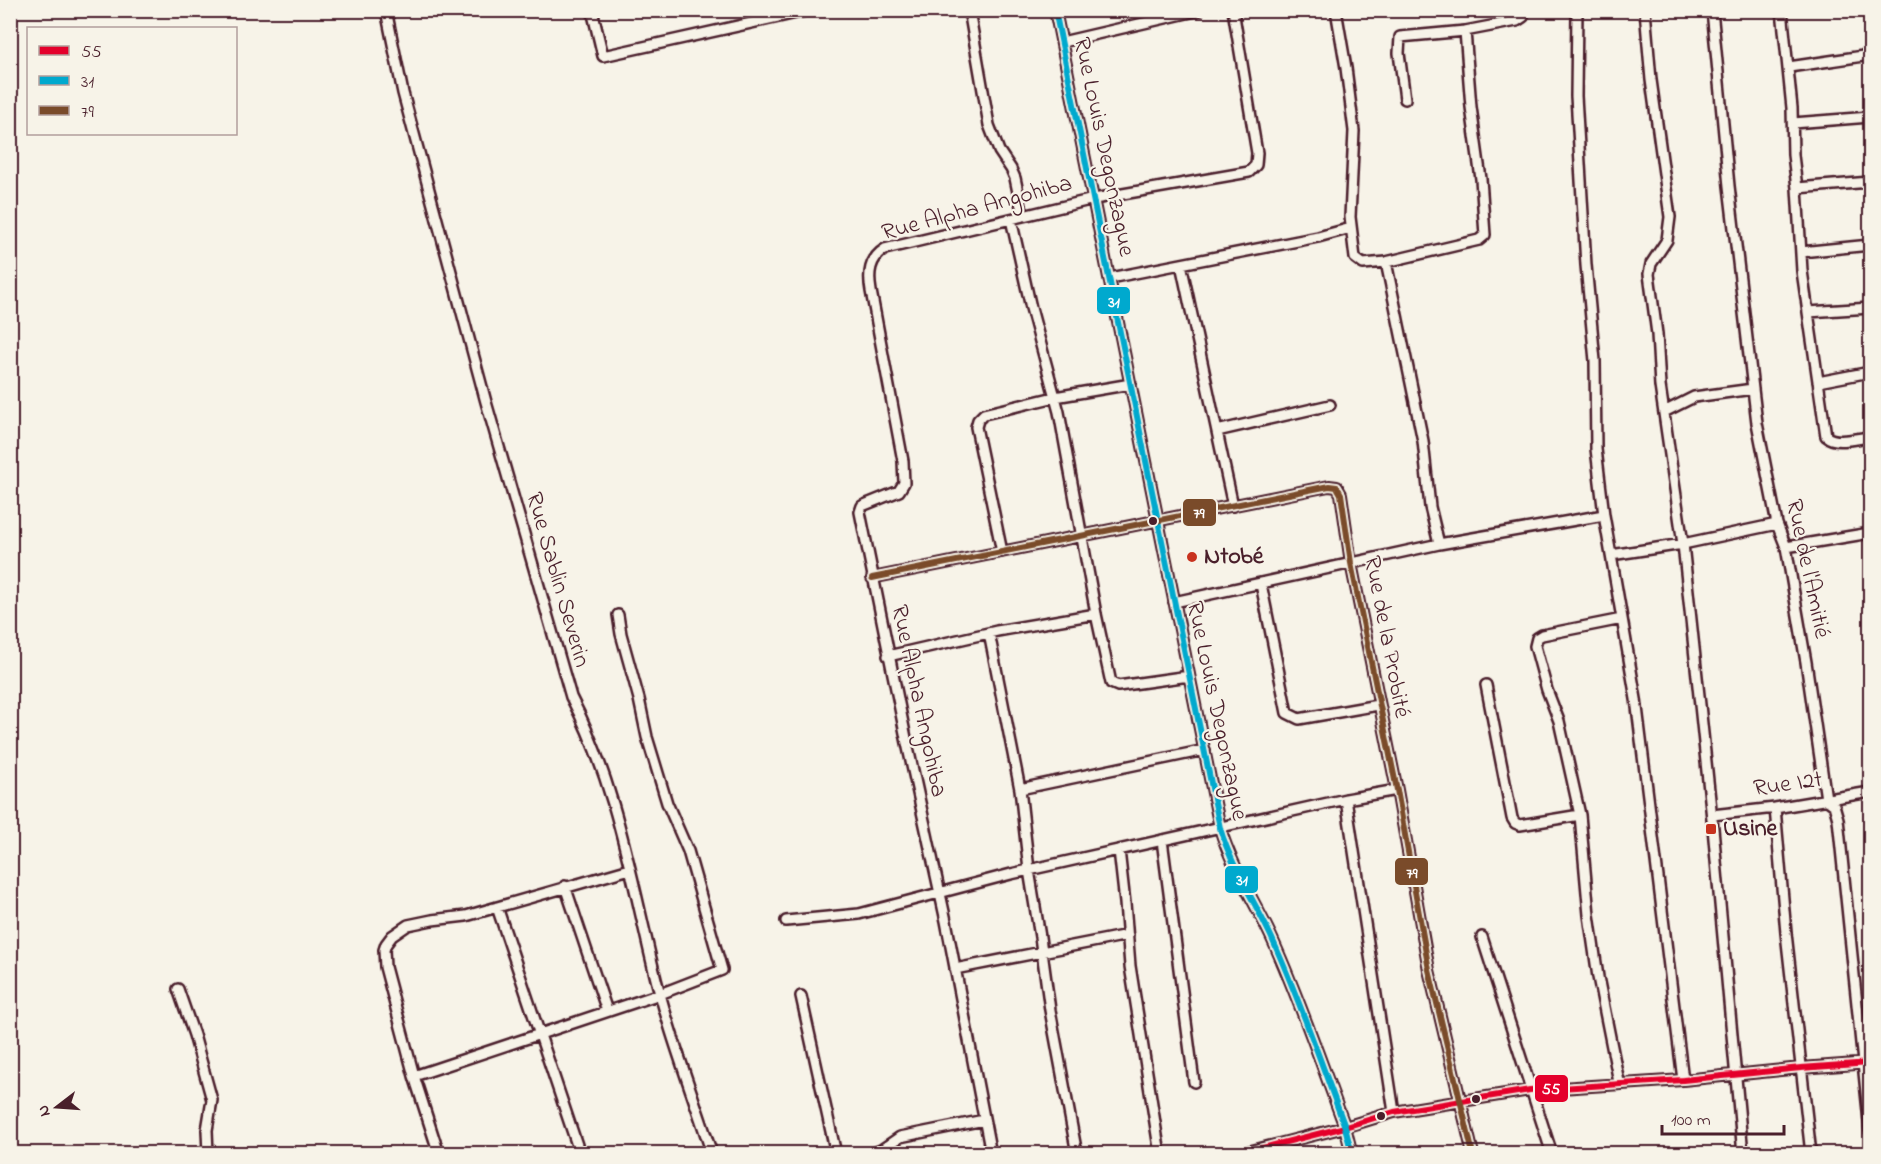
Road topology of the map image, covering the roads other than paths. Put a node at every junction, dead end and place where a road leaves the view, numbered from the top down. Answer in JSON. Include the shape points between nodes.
{"nodes":[{"id":1,"x":386,"y":10,"type":"edge"},
{"id":2,"x":591,"y":10,"type":"edge"},
{"id":3,"x":810,"y":10,"type":"edge"},
{"id":4,"x":969,"y":10,"type":"edge"},
{"id":5,"x":1055,"y":10,"type":"edge"},
{"id":6,"x":1200,"y":10,"type":"edge"},
{"id":7,"x":1233,"y":10,"type":"edge"},
{"id":8,"x":1336,"y":10,"type":"edge"},
{"id":9,"x":1524,"y":10,"type":"edge"},
{"id":10,"x":1577,"y":10,"type":"edge"},
{"id":11,"x":1645,"y":10,"type":"edge"},
{"id":12,"x":1712,"y":10,"type":"edge"},
{"id":13,"x":1782,"y":10,"type":"edge"},
{"id":14,"x":1465,"y":31,"type":"junction"},
{"id":15,"x":1062,"y":42,"type":"junction"},
{"id":16,"x":1870,"y":55,"type":"edge"},
{"id":17,"x":1789,"y":67,"type":"junction"},
{"id":18,"x":1406,"y":99,"type":"dead end"},
{"id":19,"x":1870,"y":117,"type":"edge"},
{"id":20,"x":1793,"y":123,"type":"junction"},
{"id":21,"x":1870,"y":182,"type":"edge"},
{"id":22,"x":1797,"y":188,"type":"junction"},
{"id":23,"x":1094,"y":199,"type":"junction"},
{"id":24,"x":1023,"y":216,"type":"junction"},
{"id":25,"x":1011,"y":219,"type":"junction"},
{"id":26,"x":1350,"y":228,"type":"junction"},
{"id":27,"x":1870,"y":245,"type":"edge"},
{"id":28,"x":1801,"y":252,"type":"junction"},
{"id":29,"x":1386,"y":262,"type":"junction"},
{"id":30,"x":1181,"y":264,"type":"junction"},
{"id":31,"x":1110,"y":278,"type":"junction"},
{"id":32,"x":1870,"y":308,"type":"edge"},
{"id":33,"x":1808,"y":312,"type":"junction"},
{"id":34,"x":1870,"y":372,"type":"edge"},
{"id":35,"x":1818,"y":382,"type":"junction"},
{"id":36,"x":1131,"y":384,"type":"junction"},
{"id":37,"x":1753,"y":389,"type":"junction"},
{"id":38,"x":1054,"y":397,"type":"junction"},
{"id":39,"x":1330,"y":405,"type":"dead end"},
{"id":40,"x":1664,"y":412,"type":"junction"},
{"id":41,"x":1217,"y":431,"type":"junction"},
{"id":42,"x":1870,"y":437,"type":"edge"},
{"id":43,"x":1233,"y":506,"type":"junction"},
{"id":44,"x":1604,"y":515,"type":"junction"},
{"id":45,"x":1159,"y":522,"type":"junction"},
{"id":46,"x":1777,"y":524,"type":"junction"},
{"id":47,"x":1870,"y":533,"type":"edge"},
{"id":48,"x":1082,"y":537,"type":"junction"},
{"id":49,"x":1439,"y":544,"type":"junction"},
{"id":50,"x":1683,"y":544,"type":"junction"},
{"id":51,"x":1786,"y":547,"type":"junction"},
{"id":52,"x":1002,"y":552,"type":"junction"},
{"id":53,"x":1611,"y":555,"type":"junction"},
{"id":54,"x":1351,"y":563,"type":"junction"},
{"id":55,"x":872,"y":578,"type":"junction"},
{"id":56,"x":1261,"y":584,"type":"junction"},
{"id":57,"x":1174,"y":602,"type":"junction"},
{"id":58,"x":1096,"y":614,"type":"junction"},
{"id":59,"x":618,"y":615,"type":"dead end"},
{"id":60,"x":1622,"y":619,"type":"junction"},
{"id":61,"x":989,"y":633,"type":"junction"},
{"id":62,"x":888,"y":656,"type":"junction"},
{"id":63,"x":1189,"y":676,"type":"junction"},
{"id":64,"x":1486,"y":685,"type":"dead end"},
{"id":65,"x":1378,"y":705,"type":"junction"},
{"id":66,"x":1205,"y":750,"type":"junction"},
{"id":67,"x":1020,"y":789,"type":"junction"},
{"id":68,"x":1396,"y":790,"type":"junction"},
{"id":69,"x":1870,"y":792,"type":"edge"},
{"id":70,"x":1346,"y":799,"type":"junction"},
{"id":71,"x":1826,"y":799,"type":"junction"},
{"id":72,"x":1775,"y":808,"type":"junction"},
{"id":73,"x":1580,"y":815,"type":"junction"},
{"id":74,"x":1712,"y":815,"type":"junction"},
{"id":75,"x":1220,"y":828,"type":"junction"},
{"id":76,"x":1162,"y":840,"type":"junction"},
{"id":77,"x":1119,"y":850,"type":"junction"},
{"id":78,"x":630,"y":869,"type":"junction"},
{"id":79,"x":1029,"y":870,"type":"junction"},
{"id":80,"x":565,"y":886,"type":"junction"},
{"id":81,"x":940,"y":892,"type":"junction"},
{"id":82,"x":497,"y":907,"type":"junction"},
{"id":83,"x":786,"y":921,"type":"dead end"},
{"id":84,"x":1128,"y":935,"type":"junction"},
{"id":85,"x":1482,"y":937,"type":"dead end"},
{"id":86,"x":1041,"y":953,"type":"junction"},
{"id":87,"x":955,"y":969,"type":"junction"},
{"id":88,"x":178,"y":988,"type":"dead end"},
{"id":89,"x":660,"y":994,"type":"junction"},
{"id":90,"x":801,"y":996,"type":"dead end"},
{"id":91,"x":607,"y":1011,"type":"junction"},
{"id":92,"x":538,"y":1034,"type":"junction"},
{"id":93,"x":1866,"y":1063,"type":"edge"},
{"id":94,"x":1801,"y":1068,"type":"junction"},
{"id":95,"x":1737,"y":1075,"type":"junction"},
{"id":96,"x":414,"y":1076,"type":"junction"},
{"id":97,"x":1683,"y":1080,"type":"junction"},
{"id":98,"x":1194,"y":1082,"type":"dead end"},
{"id":99,"x":1619,"y":1082,"type":"junction"},
{"id":100,"x":1530,"y":1090,"type":"junction"},
{"id":101,"x":1459,"y":1101,"type":"junction"},
{"id":102,"x":1394,"y":1112,"type":"junction"},
{"id":103,"x":984,"y":1120,"type":"junction"},
{"id":104,"x":1345,"y":1127,"type":"junction"},
{"id":105,"x":1870,"y":1131,"type":"edge"},
{"id":106,"x":208,"y":1154,"type":"edge"},
{"id":107,"x":439,"y":1154,"type":"edge"},
{"id":108,"x":580,"y":1154,"type":"edge"},
{"id":109,"x":712,"y":1154,"type":"edge"},
{"id":110,"x":836,"y":1154,"type":"edge"},
{"id":111,"x":872,"y":1154,"type":"edge"},
{"id":112,"x":991,"y":1154,"type":"edge"},
{"id":113,"x":1077,"y":1154,"type":"edge"},
{"id":114,"x":1160,"y":1154,"type":"edge"},
{"id":115,"x":1239,"y":1154,"type":"edge"},
{"id":116,"x":1352,"y":1154,"type":"edge"},
{"id":117,"x":1473,"y":1154,"type":"edge"},
{"id":118,"x":1552,"y":1154,"type":"edge"},
{"id":119,"x":1743,"y":1154,"type":"edge"},
{"id":120,"x":1811,"y":1154,"type":"edge"}],
"edges":[{"from":1,"to":78,"type":"street","name":"Rue Sablin Severin","via":[[403,93],[489,414],[570,698],[585,726]]},
{"from":2,"to":3,"type":"street","via":[[603,56]]},
{"from":4,"to":24,"type":"street","via":[[989,125],[1015,178]]},
{"from":5,"to":15,"type":"street","name":"Rue Louis Degonzague"},
{"from":6,"to":15,"type":"street"},
{"from":7,"to":23,"type":"street","name":"Rue Alpha Angohiba","via":[[1256,165],[1249,172]]},
{"from":8,"to":26,"type":"street","via":[[1354,131]]},
{"from":9,"to":14,"type":"street","via":[[1517,21]]},
{"from":10,"to":44,"type":"street","via":[[1579,154],[1595,361],[1596,448]]},
{"from":11,"to":40,"type":"street","via":[[1670,217],[1667,240],[1649,274]]},
{"from":12,"to":37,"type":"street","name":"Rue de l'Amitié"},
{"from":13,"to":17,"type":"street"},
{"from":14,"to":18,"type":"street","via":[[1400,37]]},
{"from":14,"to":29,"type":"street","via":[[1485,236]]},
{"from":15,"to":23,"type":"street","name":"Rue Louis Degonzague"},
{"from":16,"to":17,"type":"street"},
{"from":17,"to":20,"type":"street"},
{"from":19,"to":20,"type":"street"},
{"from":20,"to":22,"type":"street"},
{"from":21,"to":22,"type":"street"},
{"from":22,"to":28,"type":"street"},
{"from":23,"to":24,"type":"street","name":"Rue Alpha Angohiba"},
{"from":23,"to":31,"type":"street","name":"Rue Louis Degonzague"},
{"from":24,"to":25,"type":"street","name":"Rue Alpha Angohiba"},
{"from":25,"to":38,"type":"street"},
{"from":25,"to":55,"type":"street","name":"Rue Alpha Angohiba","via":[[885,249],[875,256],[871,266],[871,291],[904,474],[899,491],[862,506],[860,512]]},
{"from":26,"to":29,"type":"street","via":[[1358,262]]},
{"from":26,"to":30,"type":"street"},
{"from":27,"to":28,"type":"street"},
{"from":28,"to":33,"type":"street"},
{"from":29,"to":49,"type":"street"},
{"from":30,"to":31,"type":"street"},
{"from":30,"to":41,"type":"street"},
{"from":31,"to":36,"type":"street","name":"Rue Louis Degonzague"},
{"from":32,"to":33,"type":"street"},
{"from":33,"to":35,"type":"street"},
{"from":34,"to":35,"type":"street"},
{"from":35,"to":42,"type":"street","via":[[1826,436],[1837,440]]},
{"from":36,"to":38,"type":"street"},
{"from":36,"to":45,"type":"street","name":"Rue Louis Degonzague"},
{"from":37,"to":40,"type":"street","via":[[1694,397]]},
{"from":37,"to":46,"type":"street","name":"Rue de l'Amitié"},
{"from":38,"to":48,"type":"street"},
{"from":38,"to":52,"type":"street","via":[[984,414],[978,420],[976,427]]},
{"from":39,"to":41,"type":"street"},
{"from":40,"to":50,"type":"street"},
{"from":41,"to":43,"type":"street"},
{"from":43,"to":45,"type":"street","name":"Rue de la Probité"},
{"from":43,"to":54,"type":"street","name":"Rue de la Probité","via":[[1337,487]]},
{"from":44,"to":49,"type":"street"},
{"from":44,"to":53,"type":"street"},
{"from":45,"to":48,"type":"street","name":"Rue de la Probité"},
{"from":45,"to":57,"type":"street","name":"Rue Louis Degonzague"},
{"from":46,"to":50,"type":"street"},
{"from":46,"to":51,"type":"street","name":"Rue de l'Amitié"},
{"from":47,"to":51,"type":"street"},
{"from":48,"to":52,"type":"street","name":"Rue de la Probité"},
{"from":48,"to":58,"type":"street"},
{"from":49,"to":54,"type":"street"},
{"from":50,"to":53,"type":"street"},
{"from":50,"to":74,"type":"street"},
{"from":51,"to":71,"type":"street","name":"Rue de l'Amitié"},
{"from":52,"to":55,"type":"street","name":"Rue de la Probité"},
{"from":53,"to":60,"type":"street"},
{"from":54,"to":56,"type":"street"},
{"from":54,"to":65,"type":"street","name":"Rue de la Probité"},
{"from":55,"to":62,"type":"street","name":"Rue Alpha Angohiba"},
{"from":56,"to":57,"type":"street"},
{"from":56,"to":65,"type":"street","via":[[1287,713],[1299,719]]},
{"from":57,"to":63,"type":"street","name":"Rue Louis Degonzague"},
{"from":58,"to":61,"type":"street"},
{"from":58,"to":63,"type":"street","via":[[1111,683],[1118,687]]},
{"from":59,"to":89,"type":"street","via":[[647,737],[667,803],[688,851],[722,966],[720,973]]},
{"from":60,"to":73,"type":"street","via":[[1542,635],[1535,646],[1559,720]]},
{"from":60,"to":97,"type":"street","via":[[1636,699]]},
{"from":61,"to":62,"type":"street"},
{"from":61,"to":67,"type":"street"},
{"from":62,"to":81,"type":"street","name":"Rue Alpha Angohiba"},
{"from":63,"to":66,"type":"street","name":"Rue Louis Degonzague"},
{"from":64,"to":73,"type":"street","via":[[1515,823]]},
{"from":65,"to":68,"type":"street","name":"Rue de la Probité"},
{"from":66,"to":67,"type":"street"},
{"from":66,"to":75,"type":"street","name":"Rue Louis Degonzague"},
{"from":67,"to":79,"type":"street"},
{"from":68,"to":70,"type":"street"},
{"from":68,"to":101,"type":"street","name":"Rue de la Probité","via":[[1429,970]]},
{"from":69,"to":71,"type":"street","name":"Rue I2t"},
{"from":70,"to":75,"type":"street"},
{"from":70,"to":102,"type":"street"},
{"from":71,"to":72,"type":"street","name":"Rue I2t"},
{"from":71,"to":93,"type":"street","name":"Rue de l'Amitié","via":[[1834,806],[1838,819]]},
{"from":72,"to":74,"type":"street","name":"Rue I2t"},
{"from":72,"to":94,"type":"street"},
{"from":73,"to":99,"type":"street","via":[[1589,915]]},
{"from":74,"to":95,"type":"street"},
{"from":75,"to":76,"type":"street"},
{"from":75,"to":104,"type":"street","name":"Rue Louis Degonzague","via":[[1226,850],[1280,955]]},
{"from":76,"to":77,"type":"street"},
{"from":76,"to":98,"type":"street"},
{"from":77,"to":79,"type":"street"},
{"from":77,"to":84,"type":"street"},
{"from":78,"to":80,"type":"street"},
{"from":78,"to":89,"type":"street","name":"Rue Sablin Severin"},
{"from":79,"to":81,"type":"street"},
{"from":79,"to":86,"type":"street"},
{"from":80,"to":82,"type":"street"},
{"from":80,"to":91,"type":"street"},
{"from":81,"to":83,"type":"street","via":[[859,914]]},
{"from":81,"to":87,"type":"street","name":"Rue Alpha Angohiba"},
{"from":82,"to":92,"type":"street"},
{"from":82,"to":96,"type":"street","via":[[408,925],[386,944],[385,967]]},
{"from":84,"to":86,"type":"street"},
{"from":84,"to":114,"type":"street"},
{"from":85,"to":100,"type":"street"},
{"from":86,"to":87,"type":"street"},
{"from":86,"to":113,"type":"street"},
{"from":87,"to":103,"type":"street","name":"Rue Alpha Angohiba"},
{"from":88,"to":106,"type":"street","via":[[212,1100]]},
{"from":89,"to":91,"type":"street"},
{"from":89,"to":109,"type":"street","name":"Rue Sablin Severin"},
{"from":90,"to":110,"type":"street"},
{"from":91,"to":92,"type":"street"},
{"from":92,"to":96,"type":"street"},
{"from":92,"to":108,"type":"street"},
{"from":93,"to":94,"type":"street"},
{"from":93,"to":105,"type":"street","name":"Rue de l'Amitié"},
{"from":94,"to":95,"type":"street"},
{"from":94,"to":120,"type":"street"},
{"from":95,"to":97,"type":"street"},
{"from":95,"to":119,"type":"street"},
{"from":96,"to":107,"type":"street"},
{"from":97,"to":99,"type":"street"},
{"from":99,"to":100,"type":"street"},
{"from":100,"to":101,"type":"street"},
{"from":100,"to":118,"type":"street"},
{"from":101,"to":102,"type":"street"},
{"from":101,"to":117,"type":"street","name":"Rue de la Probité"},
{"from":102,"to":104,"type":"street"},
{"from":103,"to":111,"type":"street","via":[[900,1137]]},
{"from":103,"to":112,"type":"street","name":"Rue Alpha Angohiba"},
{"from":104,"to":115,"type":"street"},
{"from":104,"to":116,"type":"street","name":"Rue Louis Degonzague"}]}
